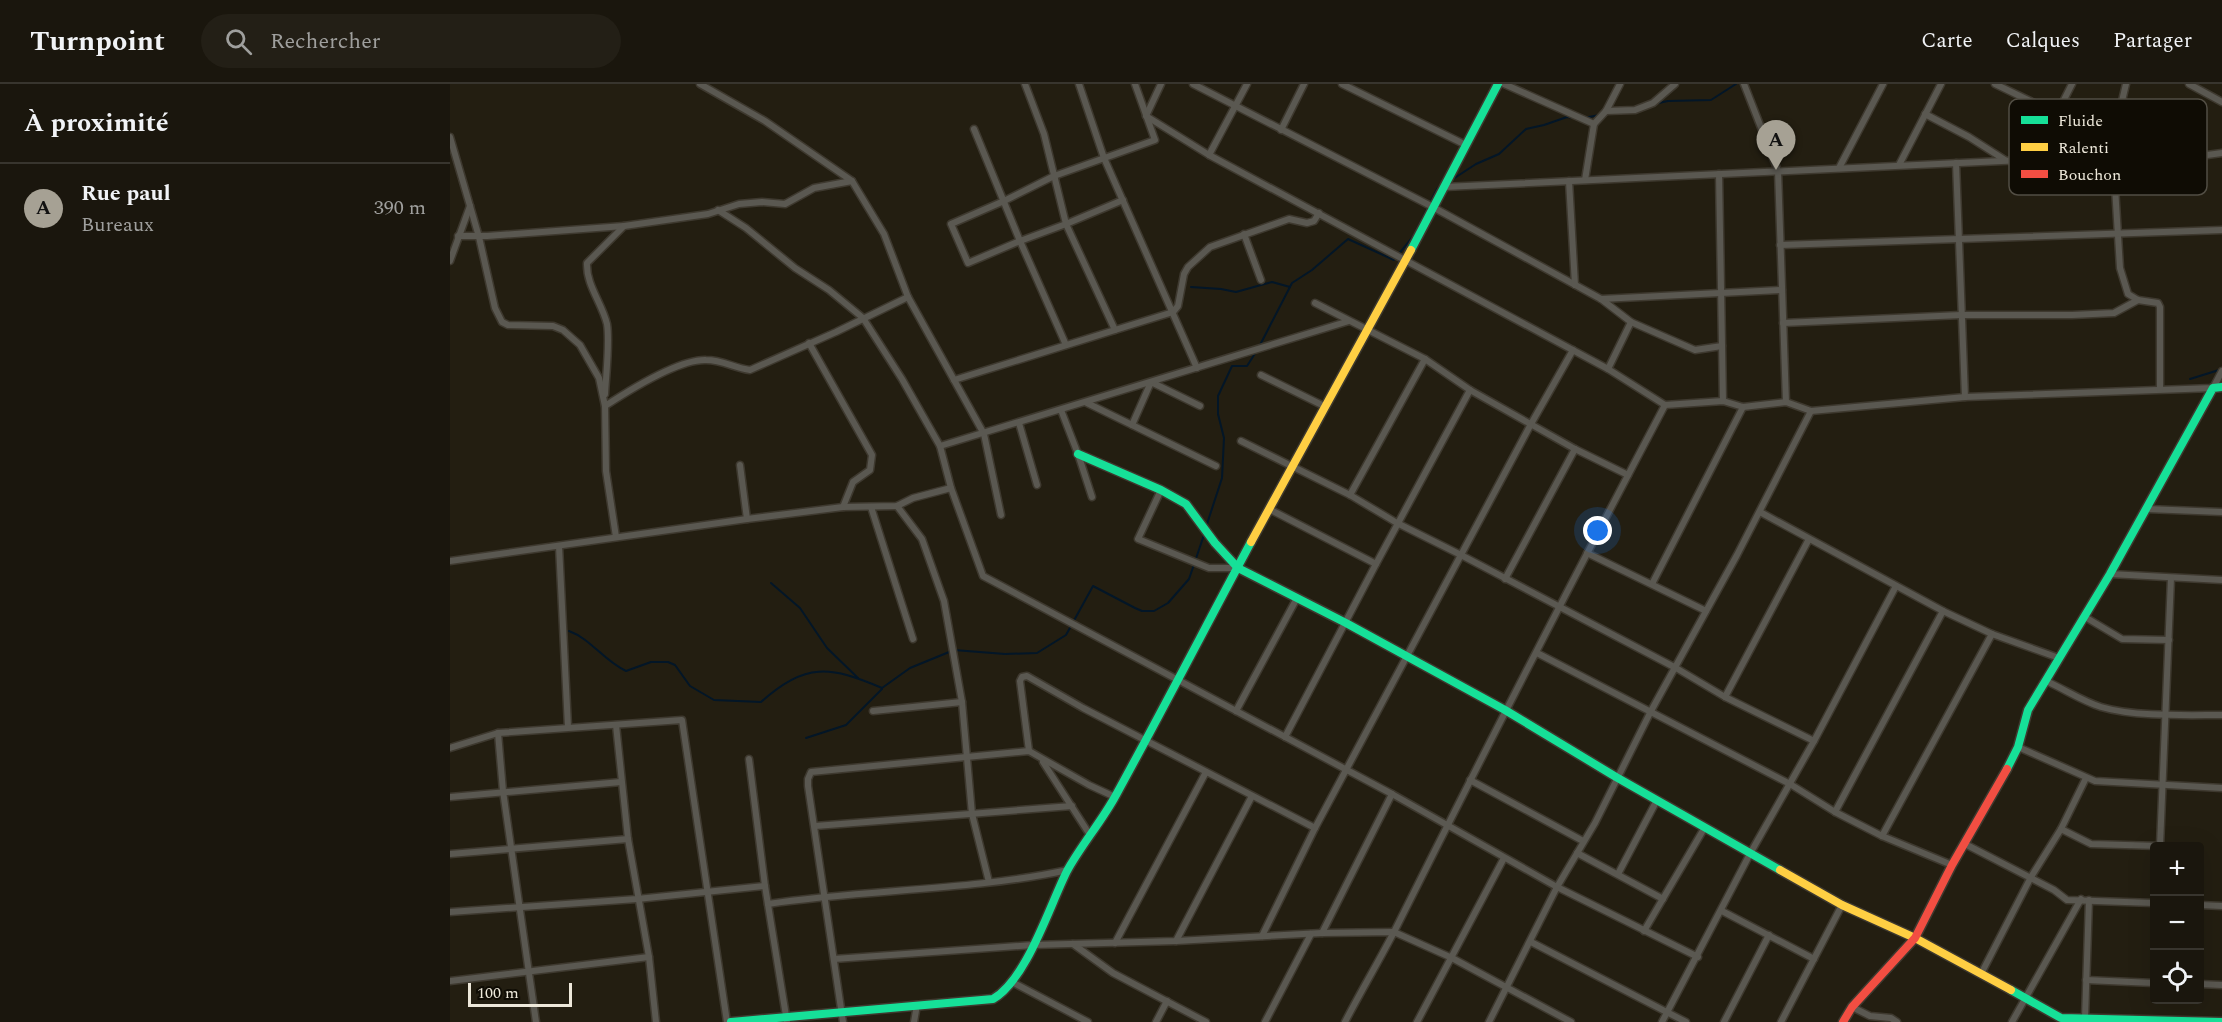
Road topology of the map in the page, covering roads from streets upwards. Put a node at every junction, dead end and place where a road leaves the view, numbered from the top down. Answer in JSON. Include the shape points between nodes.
{"nodes":[{"id":1,"x":700,"y":84,"type":"edge"},
{"id":2,"x":1025,"y":84,"type":"edge"},
{"id":3,"x":1079,"y":84,"type":"edge"},
{"id":4,"x":1135,"y":84,"type":"edge"},
{"id":5,"x":1161,"y":84,"type":"edge"},
{"id":6,"x":1193,"y":84,"type":"edge"},
{"id":7,"x":1246,"y":84,"type":"edge"},
{"id":8,"x":1304,"y":84,"type":"edge"},
{"id":9,"x":1342,"y":84,"type":"edge"},
{"id":10,"x":1498,"y":84,"type":"edge"},
{"id":11,"x":1504,"y":84,"type":"edge"},
{"id":12,"x":1675,"y":84,"type":"edge"},
{"id":13,"x":1744,"y":84,"type":"edge"},
{"id":14,"x":1882,"y":84,"type":"edge"},
{"id":15,"x":1941,"y":84,"type":"edge"},
{"id":16,"x":1995,"y":84,"type":"edge"},
{"id":17,"x":2072,"y":84,"type":"edge"},
{"id":18,"x":2126,"y":84,"type":"edge"},
{"id":19,"x":2189,"y":84,"type":"edge"},
{"id":20,"x":1617,"y":85,"type":"edge"},
{"id":21,"x":2026,"y":99,"type":"edge"},
{"id":22,"x":2064,"y":99,"type":"edge"},
{"id":23,"x":2122,"y":99,"type":"edge"},
{"id":24,"x":2222,"y":102,"type":"edge"},
{"id":25,"x":1235,"y":105,"type":"junction"},
{"id":26,"x":1606,"y":111,"type":"junction"},
{"id":27,"x":1925,"y":114,"type":"junction"},
{"id":28,"x":1146,"y":116,"type":"junction"},
{"id":29,"x":1594,"y":124,"type":"junction"},
{"id":30,"x":974,"y":129,"type":"dead end"},
{"id":31,"x":1281,"y":130,"type":"junction"},
{"id":32,"x":450,"y":137,"type":"edge"},
{"id":33,"x":1466,"y":145,"type":"junction"},
{"id":34,"x":2222,"y":153,"type":"edge"},
{"id":35,"x":1209,"y":155,"type":"junction"},
{"id":36,"x":2207,"y":155,"type":"edge"},
{"id":37,"x":1104,"y":158,"type":"junction"},
{"id":38,"x":2005,"y":160,"type":"junction"},
{"id":39,"x":2009,"y":160,"type":"edge"},
{"id":40,"x":1956,"y":163,"type":"junction"},
{"id":41,"x":1899,"y":165,"type":"junction"},
{"id":42,"x":1839,"y":168,"type":"junction"},
{"id":43,"x":1778,"y":171,"type":"junction"},
{"id":44,"x":1719,"y":174,"type":"junction"},
{"id":45,"x":1054,"y":176,"type":"junction"},
{"id":46,"x":1585,"y":180,"type":"junction"},
{"id":47,"x":852,"y":181,"type":"junction"},
{"id":48,"x":1569,"y":181,"type":"junction"},
{"id":49,"x":1444,"y":187,"type":"junction"},
{"id":50,"x":2116,"y":195,"type":"edge"},
{"id":51,"x":1123,"y":200,"type":"junction"},
{"id":52,"x":1004,"y":201,"type":"junction"},
{"id":53,"x":470,"y":205,"type":"junction"},
{"id":54,"x":1433,"y":208,"type":"junction"},
{"id":55,"x":718,"y":210,"type":"junction"},
{"id":56,"x":1319,"y":213,"type":"junction"},
{"id":57,"x":1066,"y":224,"type":"junction"},
{"id":58,"x":624,"y":226,"type":"junction"},
{"id":59,"x":2222,"y":230,"type":"edge"},
{"id":60,"x":1244,"y":234,"type":"junction"},
{"id":61,"x":2119,"y":235,"type":"junction"},
{"id":62,"x":458,"y":236,"type":"junction"},
{"id":63,"x":479,"y":237,"type":"junction"},
{"id":64,"x":1958,"y":239,"type":"junction"},
{"id":65,"x":1020,"y":241,"type":"junction"},
{"id":66,"x":1780,"y":245,"type":"junction"},
{"id":67,"x":1406,"y":260,"type":"junction"},
{"id":68,"x":450,"y":261,"type":"edge"},
{"id":69,"x":1261,"y":280,"type":"dead end"},
{"id":70,"x":1575,"y":285,"type":"junction"},
{"id":71,"x":1782,"y":290,"type":"junction"},
{"id":72,"x":1721,"y":293,"type":"junction"},
{"id":73,"x":908,"y":297,"type":"junction"},
{"id":74,"x":1601,"y":299,"type":"junction"},
{"id":75,"x":2138,"y":300,"type":"junction"},
{"id":76,"x":1315,"y":303,"type":"dead end"},
{"id":77,"x":1173,"y":312,"type":"junction"},
{"id":78,"x":1961,"y":315,"type":"junction"},
{"id":79,"x":863,"y":318,"type":"junction"},
{"id":80,"x":1349,"y":321,"type":"junction"},
{"id":81,"x":1631,"y":322,"type":"junction"},
{"id":82,"x":1783,"y":324,"type":"junction"},
{"id":83,"x":1368,"y":329,"type":"junction"},
{"id":84,"x":1115,"y":330,"type":"junction"},
{"id":85,"x":809,"y":343,"type":"junction"},
{"id":86,"x":1066,"y":345,"type":"junction"},
{"id":87,"x":1722,"y":346,"type":"junction"},
{"id":88,"x":1573,"y":350,"type":"junction"},
{"id":89,"x":1425,"y":359,"type":"junction"},
{"id":90,"x":1197,"y":368,"type":"junction"},
{"id":91,"x":1608,"y":369,"type":"junction"},
{"id":92,"x":2222,"y":371,"type":"edge"},
{"id":93,"x":1261,"y":375,"type":"dead end"},
{"id":94,"x":954,"y":380,"type":"junction"},
{"id":95,"x":1151,"y":382,"type":"junction"},
{"id":96,"x":2218,"y":388,"type":"edge"},
{"id":97,"x":2160,"y":389,"type":"junction"},
{"id":98,"x":1470,"y":390,"type":"junction"},
{"id":99,"x":1965,"y":397,"type":"junction"},
{"id":100,"x":1723,"y":400,"type":"junction"},
{"id":101,"x":1786,"y":402,"type":"junction"},
{"id":102,"x":1086,"y":403,"type":"junction"},
{"id":103,"x":1665,"y":405,"type":"junction"},
{"id":104,"x":605,"y":406,"type":"junction"},
{"id":105,"x":1200,"y":406,"type":"dead end"},
{"id":106,"x":1324,"y":406,"type":"junction"},
{"id":107,"x":1743,"y":406,"type":"junction"},
{"id":108,"x":1061,"y":410,"type":"junction"},
{"id":109,"x":1810,"y":411,"type":"junction"},
{"id":110,"x":1019,"y":423,"type":"junction"},
{"id":111,"x":1531,"y":424,"type":"junction"},
{"id":112,"x":1132,"y":425,"type":"junction"},
{"id":113,"x":984,"y":434,"type":"junction"},
{"id":114,"x":1241,"y":441,"type":"dead end"},
{"id":115,"x":940,"y":446,"type":"junction"},
{"id":116,"x":1575,"y":449,"type":"junction"},
{"id":117,"x":1078,"y":454,"type":"junction"},
{"id":118,"x":740,"y":465,"type":"dead end"},
{"id":119,"x":1216,"y":466,"type":"dead end"},
{"id":120,"x":1291,"y":466,"type":"junction"},
{"id":121,"x":1628,"y":475,"type":"junction"},
{"id":122,"x":1037,"y":485,"type":"dead end"},
{"id":123,"x":951,"y":488,"type":"junction"},
{"id":124,"x":1161,"y":490,"type":"junction"},
{"id":125,"x":1350,"y":495,"type":"junction"},
{"id":126,"x":1092,"y":496,"type":"dead end"},
{"id":127,"x":897,"y":506,"type":"junction"},
{"id":128,"x":843,"y":507,"type":"junction"},
{"id":129,"x":871,"y":507,"type":"junction"},
{"id":130,"x":1269,"y":509,"type":"junction"},
{"id":131,"x":2147,"y":509,"type":"junction"},
{"id":132,"x":1760,"y":512,"type":"junction"},
{"id":133,"x":2222,"y":512,"type":"edge"},
{"id":134,"x":1001,"y":515,"type":"dead end"},
{"id":135,"x":747,"y":519,"type":"junction"},
{"id":136,"x":1397,"y":524,"type":"junction"},
{"id":137,"x":616,"y":537,"type":"junction"},
{"id":138,"x":1809,"y":539,"type":"junction"},
{"id":139,"x":559,"y":546,"type":"junction"},
{"id":140,"x":1587,"y":552,"type":"junction"},
{"id":141,"x":1461,"y":555,"type":"junction"},
{"id":142,"x":450,"y":561,"type":"edge"},
{"id":143,"x":1376,"y":564,"type":"junction"},
{"id":144,"x":1238,"y":568,"type":"junction"},
{"id":145,"x":2110,"y":574,"type":"junction"},
{"id":146,"x":2171,"y":578,"type":"junction"},
{"id":147,"x":1505,"y":579,"type":"junction"},
{"id":148,"x":2222,"y":580,"type":"edge"},
{"id":149,"x":1652,"y":584,"type":"junction"},
{"id":150,"x":1896,"y":586,"type":"junction"},
{"id":151,"x":1297,"y":598,"type":"junction"},
{"id":152,"x":1560,"y":608,"type":"junction"},
{"id":153,"x":1706,"y":611,"type":"junction"},
{"id":154,"x":1943,"y":611,"type":"junction"},
{"id":155,"x":2085,"y":617,"type":"junction"},
{"id":156,"x":1346,"y":622,"type":"junction"},
{"id":157,"x":1992,"y":634,"type":"junction"},
{"id":158,"x":913,"y":639,"type":"dead end"},
{"id":159,"x":2169,"y":640,"type":"junction"},
{"id":160,"x":1537,"y":653,"type":"junction"},
{"id":161,"x":1407,"y":656,"type":"junction"},
{"id":162,"x":2059,"y":658,"type":"junction"},
{"id":163,"x":1676,"y":668,"type":"junction"},
{"id":164,"x":1177,"y":680,"type":"junction"},
{"id":165,"x":2046,"y":681,"type":"junction"},
{"id":166,"x":1725,"y":697,"type":"junction"},
{"id":167,"x":962,"y":702,"type":"junction"},
{"id":168,"x":1505,"y":710,"type":"junction"},
{"id":169,"x":873,"y":711,"type":"dead end"},
{"id":170,"x":1236,"y":711,"type":"junction"},
{"id":171,"x":1650,"y":711,"type":"junction"},
{"id":172,"x":2166,"y":715,"type":"junction"},
{"id":173,"x":2222,"y":715,"type":"edge"},
{"id":174,"x":616,"y":725,"type":"junction"},
{"id":175,"x":568,"y":727,"type":"junction"},
{"id":176,"x":498,"y":733,"type":"junction"},
{"id":177,"x":1285,"y":737,"type":"junction"},
{"id":178,"x":1144,"y":740,"type":"junction"},
{"id":179,"x":1814,"y":741,"type":"junction"},
{"id":180,"x":2018,"y":747,"type":"junction"},
{"id":181,"x":450,"y":748,"type":"edge"},
{"id":182,"x":1029,"y":751,"type":"junction"},
{"id":183,"x":966,"y":755,"type":"junction"},
{"id":184,"x":749,"y":759,"type":"dead end"},
{"id":185,"x":1041,"y":759,"type":"junction"},
{"id":186,"x":1346,"y":770,"type":"junction"},
{"id":187,"x":1206,"y":772,"type":"junction"},
{"id":188,"x":1616,"y":777,"type":"junction"},
{"id":189,"x":2086,"y":778,"type":"junction"},
{"id":190,"x":1470,"y":780,"type":"junction"},
{"id":191,"x":621,"y":782,"type":"junction"},
{"id":192,"x":1790,"y":784,"type":"junction"},
{"id":193,"x":2162,"y":786,"type":"junction"},
{"id":194,"x":2222,"y":788,"type":"edge"},
{"id":195,"x":503,"y":792,"type":"junction"},
{"id":196,"x":1392,"y":794,"type":"junction"},
{"id":197,"x":1115,"y":796,"type":"junction"},
{"id":198,"x":1252,"y":796,"type":"junction"},
{"id":199,"x":450,"y":797,"type":"edge"},
{"id":200,"x":1657,"y":800,"type":"junction"},
{"id":201,"x":1072,"y":806,"type":"junction"},
{"id":202,"x":1835,"y":812,"type":"junction"},
{"id":203,"x":972,"y":814,"type":"junction"},
{"id":204,"x":1447,"y":825,"type":"junction"},
{"id":205,"x":815,"y":826,"type":"junction"},
{"id":206,"x":1705,"y":827,"type":"junction"},
{"id":207,"x":1315,"y":828,"type":"junction"},
{"id":208,"x":2061,"y":829,"type":"junction"},
{"id":209,"x":1090,"y":835,"type":"junction"},
{"id":210,"x":1882,"y":836,"type":"junction"},
{"id":211,"x":628,"y":839,"type":"junction"},
{"id":212,"x":1584,"y":841,"type":"junction"},
{"id":213,"x":2160,"y":842,"type":"edge"},
{"id":214,"x":1965,"y":844,"type":"junction"},
{"id":215,"x":2150,"y":846,"type":"edge"},
{"id":216,"x":512,"y":849,"type":"junction"},
{"id":217,"x":1752,"y":852,"type":"junction"},
{"id":218,"x":1577,"y":853,"type":"junction"},
{"id":219,"x":450,"y":854,"type":"edge"},
{"id":220,"x":1504,"y":858,"type":"junction"},
{"id":221,"x":1952,"y":865,"type":"junction"},
{"id":222,"x":1068,"y":870,"type":"junction"},
{"id":223,"x":1618,"y":874,"type":"junction"},
{"id":224,"x":2031,"y":877,"type":"junction"},
{"id":225,"x":989,"y":882,"type":"junction"},
{"id":226,"x":765,"y":886,"type":"junction"},
{"id":227,"x":1557,"y":887,"type":"junction"},
{"id":228,"x":707,"y":892,"type":"junction"},
{"id":229,"x":824,"y":896,"type":"junction"},
{"id":230,"x":637,"y":899,"type":"junction"},
{"id":231,"x":1663,"y":899,"type":"junction"},
{"id":232,"x":2081,"y":899,"type":"junction"},
{"id":233,"x":2090,"y":900,"type":"junction"},
{"id":234,"x":2150,"y":903,"type":"edge"},
{"id":235,"x":768,"y":904,"type":"junction"},
{"id":236,"x":1842,"y":905,"type":"junction"},
{"id":237,"x":2204,"y":905,"type":"edge"},
{"id":238,"x":2222,"y":906,"type":"edge"},
{"id":239,"x":519,"y":908,"type":"junction"},
{"id":240,"x":1722,"y":911,"type":"junction"},
{"id":241,"x":450,"y":912,"type":"edge"},
{"id":242,"x":1644,"y":931,"type":"junction"},
{"id":243,"x":1394,"y":932,"type":"junction"},
{"id":244,"x":1322,"y":933,"type":"junction"},
{"id":245,"x":1311,"y":934,"type":"junction"},
{"id":246,"x":1769,"y":935,"type":"junction"},
{"id":247,"x":1262,"y":936,"type":"junction"},
{"id":248,"x":1915,"y":938,"type":"junction"},
{"id":249,"x":1176,"y":941,"type":"junction"},
{"id":250,"x":1531,"y":942,"type":"junction"},
{"id":251,"x":1114,"y":943,"type":"junction"},
{"id":252,"x":1073,"y":944,"type":"junction"},
{"id":253,"x":1033,"y":945,"type":"junction"},
{"id":254,"x":649,"y":957,"type":"junction"},
{"id":255,"x":1698,"y":957,"type":"junction"},
{"id":256,"x":1452,"y":958,"type":"junction"},
{"id":257,"x":834,"y":959,"type":"junction"},
{"id":258,"x":1814,"y":959,"type":"junction"},
{"id":259,"x":529,"y":973,"type":"junction"},
{"id":260,"x":1981,"y":974,"type":"junction"},
{"id":261,"x":2086,"y":980,"type":"junction"},
{"id":262,"x":450,"y":981,"type":"edge"},
{"id":263,"x":1012,"y":982,"type":"junction"},
{"id":264,"x":2150,"y":983,"type":"edge"},
{"id":265,"x":2204,"y":984,"type":"edge"},
{"id":266,"x":2222,"y":985,"type":"edge"},
{"id":267,"x":1507,"y":987,"type":"junction"},
{"id":268,"x":2024,"y":998,"type":"junction"},
{"id":269,"x":1167,"y":1001,"type":"junction"},
{"id":270,"x":917,"y":1005,"type":"junction"},
{"id":271,"x":1852,"y":1007,"type":"junction"},
{"id":272,"x":1667,"y":1013,"type":"junction"},
{"id":273,"x":843,"y":1017,"type":"edge"},
{"id":274,"x":2085,"y":1018,"type":"junction"},
{"id":275,"x":787,"y":1020,"type":"edge"},
{"id":276,"x":2061,"y":1020,"type":"edge"},
{"id":277,"x":536,"y":1022,"type":"edge"},
{"id":278,"x":656,"y":1022,"type":"edge"},
{"id":279,"x":729,"y":1022,"type":"edge"},
{"id":280,"x":914,"y":1022,"type":"edge"},
{"id":281,"x":1088,"y":1022,"type":"edge"},
{"id":282,"x":1156,"y":1022,"type":"edge"},
{"id":283,"x":1206,"y":1022,"type":"edge"},
{"id":284,"x":1265,"y":1022,"type":"edge"},
{"id":285,"x":1345,"y":1022,"type":"edge"},
{"id":286,"x":1417,"y":1022,"type":"edge"},
{"id":287,"x":1490,"y":1022,"type":"edge"},
{"id":288,"x":1571,"y":1022,"type":"edge"},
{"id":289,"x":1662,"y":1022,"type":"edge"},
{"id":290,"x":1686,"y":1022,"type":"edge"},
{"id":291,"x":1724,"y":1022,"type":"edge"},
{"id":292,"x":1781,"y":1022,"type":"edge"},
{"id":293,"x":1843,"y":1022,"type":"edge"},
{"id":294,"x":1897,"y":1022,"type":"edge"},
{"id":295,"x":2012,"y":1022,"type":"edge"},
{"id":296,"x":2222,"y":1022,"type":"edge"}],
"edges":[{"from":1,"to":47,"type":"street","via":[[765,121]]},
{"from":2,"to":45,"type":"street","via":[[1044,134]]},
{"from":3,"to":37,"type":"street"},
{"from":4,"to":28,"type":"street"},
{"from":5,"to":28,"type":"street"},
{"from":6,"to":25,"type":"street"},
{"from":7,"to":25,"type":"street"},
{"from":8,"to":31,"type":"street"},
{"from":9,"to":33,"type":"street"},
{"from":10,"to":33,"type":"street"},
{"from":11,"to":29,"type":"street"},
{"from":12,"to":26,"type":"street","via":[[1653,103],[1635,110]]},
{"from":13,"to":43,"type":"street"},
{"from":14,"to":42,"type":"street"},
{"from":15,"to":27,"type":"street"},
{"from":16,"to":21,"type":"street"},
{"from":17,"to":22,"type":"street"},
{"from":18,"to":23,"type":"street"},
{"from":19,"to":24,"type":"street"},
{"from":20,"to":26,"type":"street"},
{"from":25,"to":31,"type":"street"},
{"from":25,"to":35,"type":"street"},
{"from":26,"to":29,"type":"street"},
{"from":27,"to":38,"type":"street"},
{"from":27,"to":41,"type":"street"},
{"from":28,"to":35,"type":"street"},
{"from":28,"to":37,"type":"street","via":[[1155,140]]},
{"from":29,"to":46,"type":"street"},
{"from":30,"to":52,"type":"street"},
{"from":31,"to":54,"type":"street"},
{"from":32,"to":53,"type":"street"},
{"from":33,"to":49,"type":"street"},
{"from":34,"to":36,"type":"street"},
{"from":35,"to":56,"type":"street"},
{"from":37,"to":45,"type":"street"},
{"from":37,"to":51,"type":"street"},
{"from":38,"to":39,"type":"street"},
{"from":38,"to":40,"type":"street"},
{"from":40,"to":41,"type":"street"},
{"from":40,"to":64,"type":"street"},
{"from":41,"to":42,"type":"street"},
{"from":42,"to":43,"type":"street"},
{"from":43,"to":44,"type":"street"},
{"from":43,"to":66,"type":"street"},
{"from":44,"to":46,"type":"street"},
{"from":44,"to":72,"type":"street"},
{"from":45,"to":52,"type":"street"},
{"from":45,"to":57,"type":"street"},
{"from":46,"to":48,"type":"street"},
{"from":47,"to":55,"type":"street","via":[[814,188],[785,204],[739,204]]},
{"from":47,"to":73,"type":"street","via":[[884,234]]},
{"from":48,"to":49,"type":"street"},
{"from":48,"to":70,"type":"street"},
{"from":49,"to":54,"type":"street"},
{"from":50,"to":61,"type":"street"},
{"from":51,"to":57,"type":"street"},
{"from":51,"to":77,"type":"street"},
{"from":52,"to":65,"type":"street"},
{"from":52,"to":65,"type":"street","via":[[951,224],[968,263]]},
{"from":53,"to":62,"type":"street"},
{"from":53,"to":63,"type":"street"},
{"from":54,"to":67,"type":"street"},
{"from":54,"to":70,"type":"street"},
{"from":55,"to":58,"type":"street"},
{"from":55,"to":79,"type":"street"},
{"from":56,"to":60,"type":"street","via":[[1307,223],[1289,219]]},
{"from":56,"to":67,"type":"street"},
{"from":57,"to":65,"type":"street"},
{"from":57,"to":84,"type":"street"},
{"from":58,"to":63,"type":"street"},
{"from":58,"to":104,"type":"street","via":[[587,263],[586,273],[607,326]]},
{"from":59,"to":61,"type":"street"},
{"from":60,"to":69,"type":"street"},
{"from":60,"to":77,"type":"street","via":[[1210,247],[1188,267]]},
{"from":61,"to":64,"type":"street"},
{"from":61,"to":75,"type":"street","via":[[2120,268],[2128,294]]},
{"from":62,"to":63,"type":"street"},
{"from":62,"to":68,"type":"street"},
{"from":63,"to":104,"type":"street","via":[[495,308],[502,322],[508,326],[545,325],[564,330],[580,345],[599,378]]},
{"from":64,"to":66,"type":"street"},
{"from":64,"to":78,"type":"street"},
{"from":65,"to":86,"type":"street"},
{"from":66,"to":71,"type":"street"},
{"from":67,"to":83,"type":"street"},
{"from":67,"to":88,"type":"street"},
{"from":70,"to":74,"type":"street"},
{"from":71,"to":72,"type":"street"},
{"from":71,"to":82,"type":"street"},
{"from":72,"to":74,"type":"street"},
{"from":72,"to":87,"type":"street"},
{"from":73,"to":79,"type":"street"},
{"from":73,"to":94,"type":"street"},
{"from":74,"to":81,"type":"street"},
{"from":75,"to":78,"type":"street","via":[[2114,313]]},
{"from":75,"to":97,"type":"street","via":[[2158,303],[2160,307]]},
{"from":76,"to":80,"type":"street"},
{"from":77,"to":84,"type":"street"},
{"from":77,"to":90,"type":"street"},
{"from":78,"to":82,"type":"street"},
{"from":78,"to":99,"type":"street"},
{"from":79,"to":85,"type":"street"},
{"from":79,"to":115,"type":"street"},
{"from":80,"to":83,"type":"street"},
{"from":80,"to":90,"type":"street"},
{"from":81,"to":87,"type":"street","via":[[1695,350]]},
{"from":81,"to":91,"type":"street"},
{"from":82,"to":101,"type":"street"},
{"from":83,"to":89,"type":"street"},
{"from":83,"to":106,"type":"street"},
{"from":84,"to":86,"type":"street"},
{"from":85,"to":104,"type":"street","via":[[750,370],[722,361],[688,362],[628,390]]},
{"from":85,"to":128,"type":"street","via":[[872,455],[870,470],[853,482]]},
{"from":86,"to":94,"type":"street"},
{"from":87,"to":100,"type":"street"},
{"from":88,"to":91,"type":"street"},
{"from":88,"to":111,"type":"street"},
{"from":89,"to":98,"type":"street"},
{"from":89,"to":125,"type":"street"},
{"from":90,"to":95,"type":"street"},
{"from":91,"to":103,"type":"street"},
{"from":92,"to":96,"type":"street"},
{"from":93,"to":106,"type":"street"},
{"from":94,"to":113,"type":"street"},
{"from":95,"to":102,"type":"street"},
{"from":95,"to":105,"type":"street"},
{"from":95,"to":112,"type":"street"},
{"from":96,"to":97,"type":"street"},
{"from":96,"to":131,"type":"street"},
{"from":97,"to":99,"type":"street"},
{"from":98,"to":111,"type":"street"},
{"from":98,"to":136,"type":"street"},
{"from":99,"to":109,"type":"street"},
{"from":100,"to":103,"type":"street"},
{"from":100,"to":107,"type":"street"},
{"from":101,"to":107,"type":"street"},
{"from":101,"to":109,"type":"street"},
{"from":102,"to":108,"type":"street"},
{"from":102,"to":112,"type":"street"},
{"from":103,"to":121,"type":"street"},
{"from":104,"to":137,"type":"street","via":[[606,471]]},
{"from":106,"to":120,"type":"street"},
{"from":107,"to":149,"type":"street"},
{"from":108,"to":110,"type":"street"},
{"from":108,"to":117,"type":"street"},
{"from":109,"to":132,"type":"street"},
{"from":110,"to":113,"type":"street"},
{"from":110,"to":122,"type":"street"},
{"from":111,"to":116,"type":"street"},
{"from":111,"to":141,"type":"street"},
{"from":112,"to":119,"type":"street"},
{"from":113,"to":115,"type":"street"},
{"from":113,"to":134,"type":"street"},
{"from":114,"to":120,"type":"street"},
{"from":115,"to":123,"type":"street"},
{"from":116,"to":121,"type":"street"},
{"from":116,"to":147,"type":"street"},
{"from":117,"to":124,"type":"street"},
{"from":117,"to":126,"type":"street"},
{"from":118,"to":135,"type":"street"},
{"from":120,"to":125,"type":"street"},
{"from":120,"to":130,"type":"street"},
{"from":121,"to":140,"type":"street"},
{"from":123,"to":127,"type":"street"},
{"from":123,"to":164,"type":"street","via":[[983,576]]},
{"from":124,"to":144,"type":"street","via":[[1192,510]]},
{"from":124,"to":144,"type":"street","via":[[1138,538],[1209,568]]},
{"from":125,"to":136,"type":"street"},
{"from":127,"to":129,"type":"street"},
{"from":127,"to":167,"type":"street","via":[[922,539],[944,602]]},
{"from":128,"to":129,"type":"street"},
{"from":128,"to":135,"type":"street"},
{"from":129,"to":158,"type":"street"},
{"from":130,"to":143,"type":"street"},
{"from":130,"to":144,"type":"street"},
{"from":131,"to":133,"type":"street"},
{"from":131,"to":145,"type":"street"},
{"from":132,"to":138,"type":"street"},
{"from":132,"to":153,"type":"street"},
{"from":135,"to":137,"type":"street"},
{"from":136,"to":141,"type":"street"},
{"from":136,"to":143,"type":"street"},
{"from":137,"to":139,"type":"street"},
{"from":138,"to":150,"type":"street"},
{"from":138,"to":166,"type":"street"},
{"from":139,"to":142,"type":"street"},
{"from":139,"to":175,"type":"street"},
{"from":140,"to":149,"type":"street"},
{"from":140,"to":152,"type":"street"},
{"from":141,"to":147,"type":"street"},
{"from":141,"to":161,"type":"street"},
{"from":143,"to":156,"type":"street"},
{"from":144,"to":151,"type":"street"},
{"from":144,"to":164,"type":"street"},
{"from":145,"to":146,"type":"street"},
{"from":145,"to":155,"type":"street"},
{"from":146,"to":148,"type":"street"},
{"from":146,"to":159,"type":"street"},
{"from":147,"to":152,"type":"street"},
{"from":149,"to":153,"type":"street"},
{"from":150,"to":154,"type":"street"},
{"from":150,"to":179,"type":"street"},
{"from":151,"to":156,"type":"street"},
{"from":151,"to":170,"type":"street"},
{"from":152,"to":160,"type":"street"},
{"from":152,"to":163,"type":"street"},
{"from":153,"to":163,"type":"street"},
{"from":154,"to":157,"type":"street"},
{"from":154,"to":202,"type":"street"},
{"from":155,"to":159,"type":"street","via":[[2122,639]]},
{"from":155,"to":162,"type":"street"},
{"from":156,"to":161,"type":"street"},
{"from":156,"to":177,"type":"street"},
{"from":157,"to":162,"type":"street"},
{"from":157,"to":210,"type":"street"},
{"from":159,"to":172,"type":"street"},
{"from":160,"to":168,"type":"street"},
{"from":160,"to":171,"type":"street"},
{"from":161,"to":168,"type":"street"},
{"from":161,"to":186,"type":"street"},
{"from":162,"to":165,"type":"street"},
{"from":163,"to":166,"type":"street"},
{"from":163,"to":171,"type":"street"},
{"from":164,"to":170,"type":"street"},
{"from":164,"to":178,"type":"street"},
{"from":165,"to":172,"type":"street","via":[[2101,707]]},
{"from":165,"to":180,"type":"street","via":[[2028,710]]},
{"from":166,"to":179,"type":"street"},
{"from":167,"to":169,"type":"street"},
{"from":167,"to":183,"type":"street"},
{"from":168,"to":188,"type":"street"},
{"from":168,"to":190,"type":"street"},
{"from":170,"to":177,"type":"street"},
{"from":171,"to":188,"type":"street"},
{"from":171,"to":192,"type":"street"},
{"from":172,"to":173,"type":"street"},
{"from":172,"to":193,"type":"street"},
{"from":174,"to":175,"type":"street"},
{"from":174,"to":191,"type":"street"},
{"from":174,"to":228,"type":"street","via":[[682,720]]},
{"from":175,"to":176,"type":"street"},
{"from":176,"to":181,"type":"street"},
{"from":176,"to":195,"type":"street"},
{"from":177,"to":186,"type":"street"},
{"from":178,"to":182,"type":"street","via":[[1027,676],[1020,681]]},
{"from":178,"to":187,"type":"street"},
{"from":178,"to":197,"type":"street"},
{"from":179,"to":192,"type":"street"},
{"from":180,"to":189,"type":"street"},
{"from":180,"to":214,"type":"street"},
{"from":182,"to":183,"type":"street"},
{"from":182,"to":185,"type":"street"},
{"from":183,"to":203,"type":"street"},
{"from":183,"to":205,"type":"street","via":[[811,772],[808,786]]},
{"from":184,"to":226,"type":"street"},
{"from":185,"to":197,"type":"street"},
{"from":185,"to":201,"type":"street"},
{"from":186,"to":196,"type":"street"},
{"from":186,"to":207,"type":"street"},
{"from":187,"to":198,"type":"street"},
{"from":187,"to":251,"type":"street"},
{"from":188,"to":200,"type":"street"},
{"from":188,"to":212,"type":"street"},
{"from":189,"to":193,"type":"street"},
{"from":189,"to":208,"type":"street"},
{"from":190,"to":204,"type":"street"},
{"from":190,"to":212,"type":"street"},
{"from":191,"to":195,"type":"street"},
{"from":191,"to":211,"type":"street"},
{"from":192,"to":202,"type":"street"},
{"from":192,"to":217,"type":"street"},
{"from":193,"to":194,"type":"street"},
{"from":193,"to":213,"type":"street"},
{"from":195,"to":199,"type":"street"},
{"from":195,"to":216,"type":"street"},
{"from":196,"to":204,"type":"street"},
{"from":196,"to":244,"type":"street"},
{"from":197,"to":209,"type":"street"},
{"from":198,"to":207,"type":"street"},
{"from":198,"to":249,"type":"street"},
{"from":200,"to":206,"type":"street"},
{"from":200,"to":223,"type":"street"},
{"from":201,"to":203,"type":"street"},
{"from":201,"to":209,"type":"street"},
{"from":202,"to":210,"type":"street"},
{"from":203,"to":205,"type":"street"},
{"from":203,"to":225,"type":"street"},
{"from":204,"to":220,"type":"street"},
{"from":204,"to":243,"type":"street"},
{"from":205,"to":229,"type":"street"},
{"from":206,"to":217,"type":"street"},
{"from":206,"to":231,"type":"street"},
{"from":207,"to":247,"type":"street"},
{"from":208,"to":215,"type":"street","via":[[2091,844]]},
{"from":208,"to":224,"type":"street"},
{"from":209,"to":222,"type":"street"},
{"from":210,"to":221,"type":"street"},
{"from":211,"to":216,"type":"street"},
{"from":211,"to":230,"type":"street"},
{"from":212,"to":218,"type":"street"},
{"from":214,"to":221,"type":"street"},
{"from":214,"to":224,"type":"street"},
{"from":216,"to":219,"type":"street"},
{"from":216,"to":239,"type":"street"},
{"from":217,"to":236,"type":"street"},
{"from":217,"to":240,"type":"street"},
{"from":218,"to":223,"type":"street"},
{"from":218,"to":227,"type":"street"},
{"from":220,"to":227,"type":"street"},
{"from":220,"to":256,"type":"street"},
{"from":221,"to":248,"type":"street"},
{"from":222,"to":225,"type":"street"},
{"from":222,"to":253,"type":"street"},
{"from":223,"to":231,"type":"street"},
{"from":224,"to":232,"type":"street","via":[[2067,900]]},
{"from":224,"to":260,"type":"street"},
{"from":225,"to":229,"type":"street"},
{"from":226,"to":228,"type":"street"},
{"from":226,"to":235,"type":"street"},
{"from":227,"to":242,"type":"street"},
{"from":227,"to":250,"type":"street"},
{"from":228,"to":230,"type":"street"},
{"from":228,"to":279,"type":"street"},
{"from":229,"to":235,"type":"street"},
{"from":229,"to":257,"type":"street"},
{"from":230,"to":239,"type":"street"},
{"from":230,"to":254,"type":"street"},
{"from":231,"to":242,"type":"street"},
{"from":232,"to":233,"type":"street"},
{"from":232,"to":268,"type":"street"},
{"from":233,"to":234,"type":"street"},
{"from":233,"to":261,"type":"street"},
{"from":235,"to":275,"type":"street"},
{"from":236,"to":248,"type":"street"},
{"from":236,"to":258,"type":"street"},
{"from":237,"to":238,"type":"street"},
{"from":239,"to":241,"type":"street"},
{"from":239,"to":259,"type":"street"},
{"from":240,"to":246,"type":"street"},
{"from":240,"to":255,"type":"street"},
{"from":242,"to":255,"type":"street"},
{"from":243,"to":244,"type":"street"},
{"from":243,"to":256,"type":"street"},
{"from":243,"to":285,"type":"street"},
{"from":244,"to":245,"type":"street"},
{"from":245,"to":247,"type":"street"},
{"from":245,"to":284,"type":"street"},
{"from":246,"to":258,"type":"street"},
{"from":246,"to":291,"type":"street"},
{"from":247,"to":249,"type":"street"},
{"from":248,"to":260,"type":"street"},
{"from":248,"to":271,"type":"street"},
{"from":249,"to":251,"type":"street"},
{"from":250,"to":267,"type":"street"},
{"from":250,"to":272,"type":"street"},
{"from":251,"to":252,"type":"street"},
{"from":252,"to":253,"type":"street"},
{"from":252,"to":269,"type":"street","via":[[1105,968]]},
{"from":253,"to":257,"type":"street"},
{"from":253,"to":263,"type":"street"},
{"from":254,"to":259,"type":"street"},
{"from":254,"to":278,"type":"street"},
{"from":255,"to":272,"type":"street"},
{"from":256,"to":267,"type":"street"},
{"from":256,"to":286,"type":"street"},
{"from":257,"to":273,"type":"street"},
{"from":258,"to":292,"type":"street"},
{"from":259,"to":262,"type":"street"},
{"from":259,"to":277,"type":"street"},
{"from":260,"to":268,"type":"street"},
{"from":261,"to":264,"type":"street"},
{"from":261,"to":274,"type":"street"},
{"from":263,"to":270,"type":"street","via":[[993,999]]},
{"from":263,"to":281,"type":"street"},
{"from":265,"to":266,"type":"street"},
{"from":267,"to":287,"type":"street"},
{"from":267,"to":288,"type":"street"},
{"from":268,"to":276,"type":"street"},
{"from":268,"to":295,"type":"street"},
{"from":269,"to":282,"type":"street"},
{"from":269,"to":283,"type":"street"},
{"from":270,"to":273,"type":"street"},
{"from":270,"to":280,"type":"street"},
{"from":271,"to":293,"type":"street"},
{"from":271,"to":294,"type":"street"},
{"from":272,"to":289,"type":"street"},
{"from":272,"to":290,"type":"street"},
{"from":273,"to":275,"type":"street"},
{"from":274,"to":276,"type":"street"},
{"from":274,"to":296,"type":"street"},
{"from":275,"to":279,"type":"street"}]}
